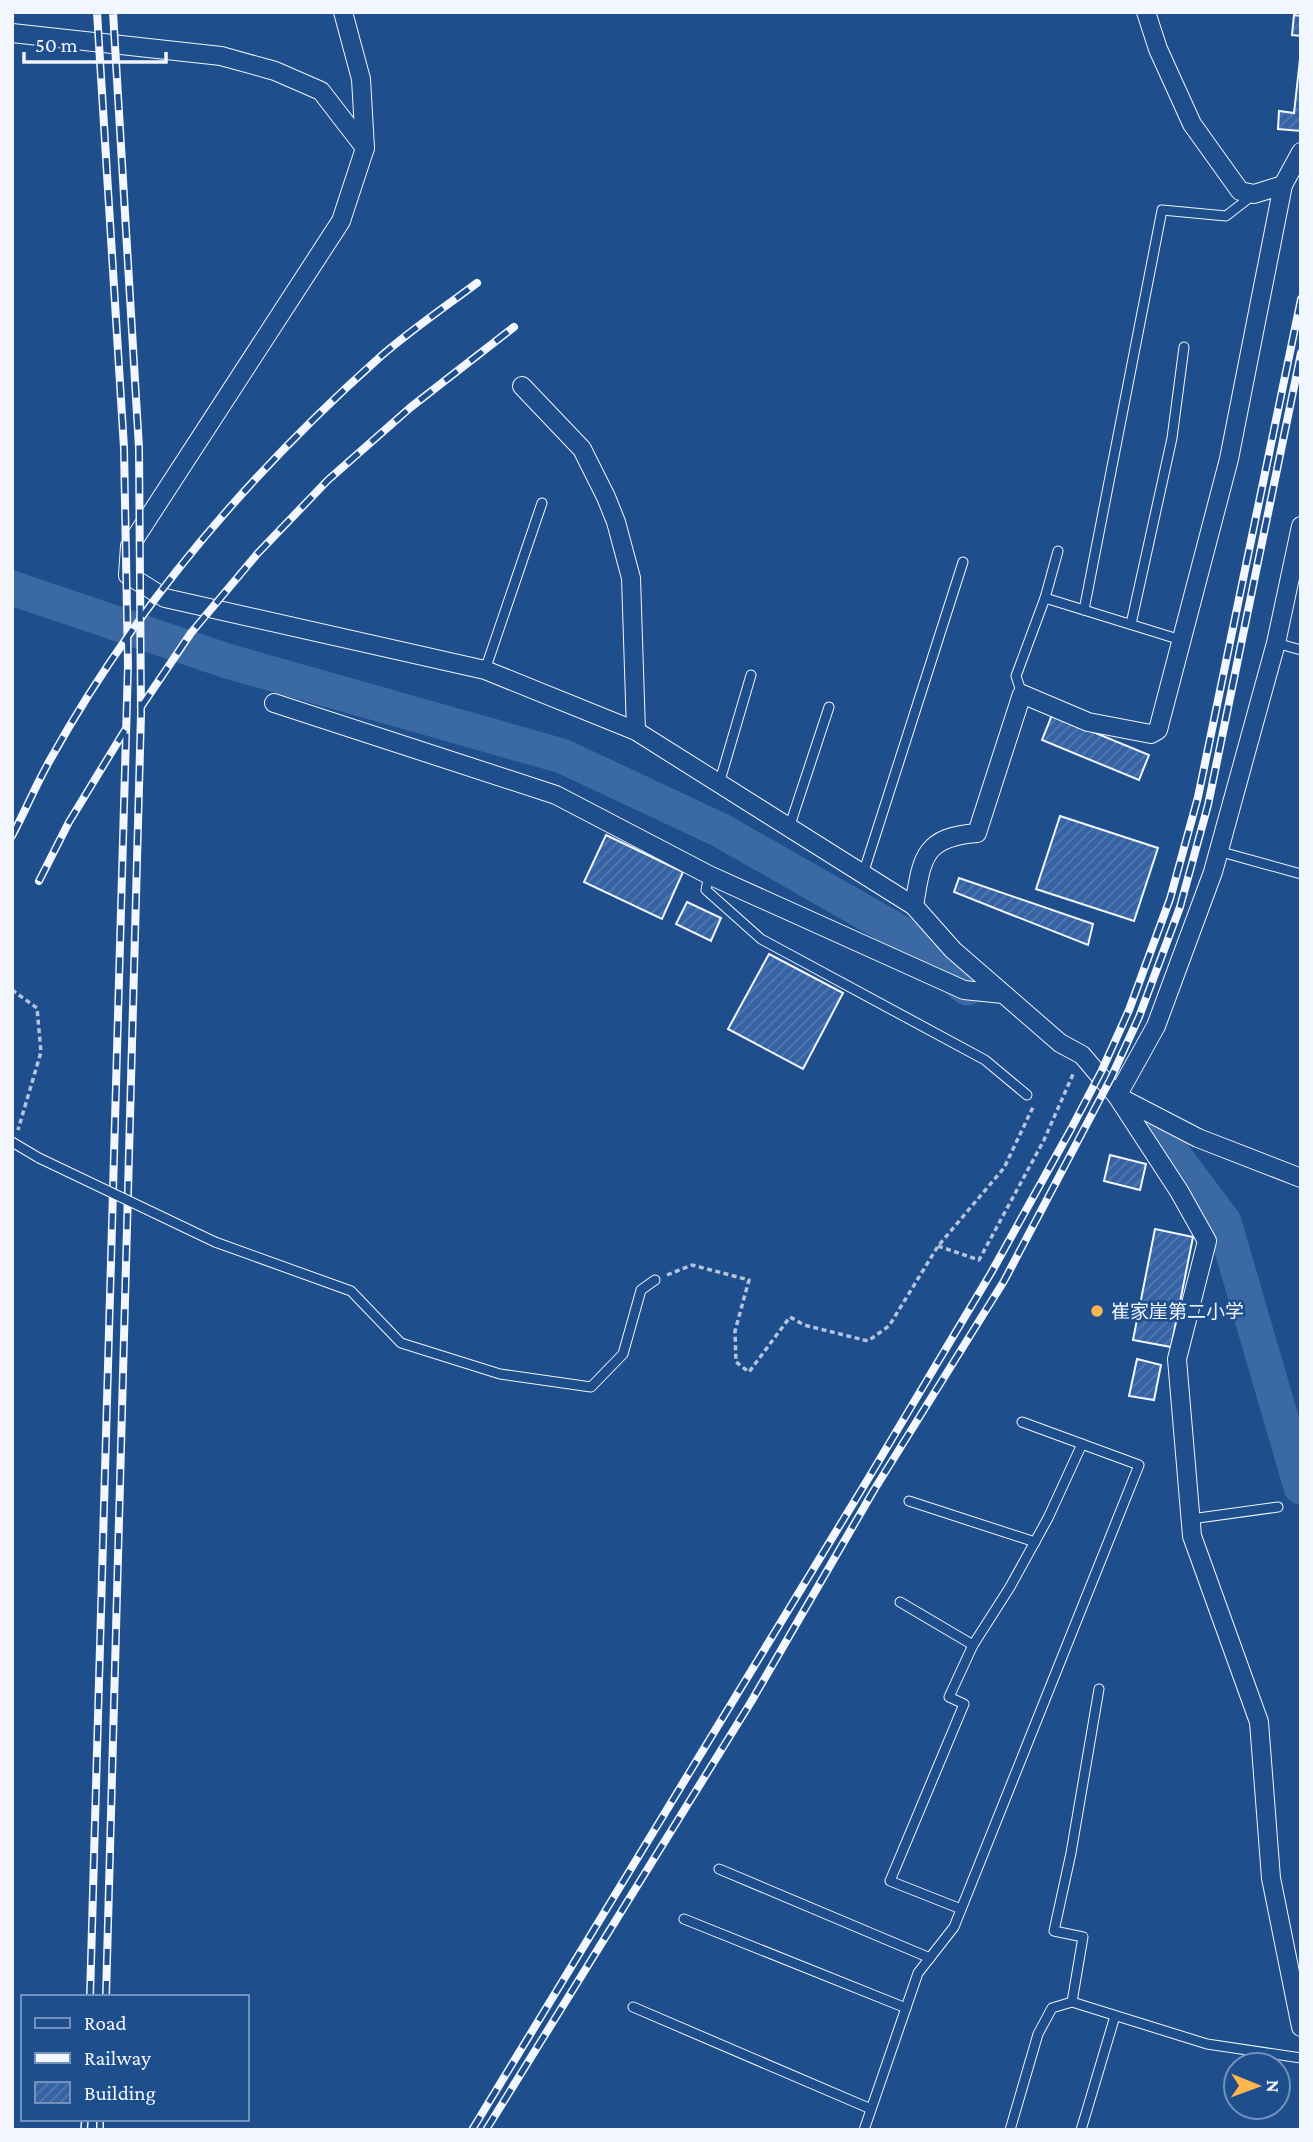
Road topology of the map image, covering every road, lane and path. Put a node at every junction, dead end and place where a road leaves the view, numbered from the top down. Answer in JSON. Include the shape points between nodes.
{"nodes":[{"id":1,"x":343,"y":12,"type":"edge"},
{"id":2,"x":1146,"y":12,"type":"edge"},
{"id":3,"x":12,"y":33,"type":"edge"},
{"id":4,"x":365,"y":148,"type":"junction"},
{"id":5,"x":1301,"y":152,"type":"edge"},
{"id":6,"x":1283,"y":185,"type":"junction"},
{"id":7,"x":1254,"y":194,"type":"junction"},
{"id":8,"x":1184,"y":346,"type":"dead end"},
{"id":9,"x":522,"y":386,"type":"dead end"},
{"id":10,"x":542,"y":503,"type":"dead end"},
{"id":11,"x":1301,"y":526,"type":"edge"},
{"id":12,"x":1058,"y":551,"type":"dead end"},
{"id":13,"x":963,"y":562,"type":"dead end"},
{"id":14,"x":1045,"y":598,"type":"junction"},
{"id":15,"x":1084,"y":610,"type":"junction"},
{"id":16,"x":1131,"y":624,"type":"junction"},
{"id":17,"x":1181,"y":640,"type":"junction"},
{"id":18,"x":1276,"y":643,"type":"junction"},
{"id":19,"x":1301,"y":650,"type":"edge"},
{"id":20,"x":485,"y":670,"type":"junction"},
{"id":21,"x":751,"y":675,"type":"dead end"},
{"id":22,"x":1022,"y":694,"type":"junction"},
{"id":23,"x":274,"y":703,"type":"dead end"},
{"id":24,"x":829,"y":707,"type":"dead end"},
{"id":25,"x":636,"y":731,"type":"junction"},
{"id":26,"x":719,"y":784,"type":"junction"},
{"id":27,"x":789,"y":828,"type":"junction"},
{"id":28,"x":1219,"y":850,"type":"junction"},
{"id":29,"x":709,"y":874,"type":"junction"},
{"id":30,"x":863,"y":874,"type":"junction"},
{"id":31,"x":1301,"y":874,"type":"edge"},
{"id":32,"x":914,"y":906,"type":"junction"},
{"id":33,"x":12,"y":990,"type":"edge"},
{"id":34,"x":1003,"y":994,"type":"junction"},
{"id":35,"x":1082,"y":1055,"type":"junction"},
{"id":36,"x":1027,"y":1095,"type":"joint"},
{"id":37,"x":1117,"y":1096,"type":"junction"},
{"id":38,"x":13,"y":1142,"type":"edge"},
{"id":39,"x":1301,"y":1178,"type":"edge"},
{"id":40,"x":938,"y":1246,"type":"junction"},
{"id":41,"x":655,"y":1280,"type":"joint"},
{"id":42,"x":1022,"y":1422,"type":"dead end"},
{"id":43,"x":1082,"y":1444,"type":"junction"},
{"id":44,"x":909,"y":1501,"type":"dead end"},
{"id":45,"x":1278,"y":1507,"type":"dead end"},
{"id":46,"x":1191,"y":1519,"type":"junction"},
{"id":47,"x":1035,"y":1542,"type":"junction"},
{"id":48,"x":900,"y":1602,"type":"dead end"},
{"id":49,"x":973,"y":1645,"type":"junction"},
{"id":50,"x":1099,"y":1689,"type":"dead end"},
{"id":51,"x":719,"y":1869,"type":"dead end"},
{"id":52,"x":961,"y":1909,"type":"junction"},
{"id":53,"x":684,"y":1919,"type":"dead end"},
{"id":54,"x":930,"y":1958,"type":"junction"},
{"id":55,"x":1072,"y":2002,"type":"junction"},
{"id":56,"x":633,"y":2007,"type":"dead end"},
{"id":57,"x":906,"y":2008,"type":"junction"},
{"id":58,"x":1115,"y":2015,"type":"junction"},
{"id":59,"x":1301,"y":2027,"type":"edge"},
{"id":60,"x":1301,"y":2058,"type":"edge"},
{"id":61,"x":871,"y":2109,"type":"junction"},
{"id":62,"x":864,"y":2130,"type":"edge"},
{"id":63,"x":1010,"y":2130,"type":"edge"},
{"id":64,"x":1081,"y":2130,"type":"edge"}],
"edges":[{"from":1,"to":4,"type":"street","via":[[361,79]]},
{"from":2,"to":7,"type":"street","via":[[1192,124],[1240,191]]},
{"from":3,"to":4,"type":"street","via":[[221,56],[275,71],[321,91]]},
{"from":4,"to":20,"type":"street","via":[[341,221],[130,546],[128,575],[165,598]]},
{"from":5,"to":6,"type":"street"},
{"from":6,"to":7,"type":"street"},
{"from":6,"to":17,"type":"street","via":[[1229,460]]},
{"from":7,"to":15,"type":"lane","via":[[1226,216],[1162,210]]},
{"from":8,"to":16,"type":"lane","via":[[1172,439]]},
{"from":9,"to":25,"type":"street","via":[[582,449],[616,522],[631,578]]},
{"from":10,"to":20,"type":"lane"},
{"from":11,"to":18,"type":"street"},
{"from":12,"to":14,"type":"lane"},
{"from":13,"to":30,"type":"lane"},
{"from":14,"to":15,"type":"lane"},
{"from":14,"to":22,"type":"lane","via":[[1016,676]]},
{"from":15,"to":16,"type":"lane"},
{"from":16,"to":17,"type":"lane"},
{"from":17,"to":22,"type":"street","via":[[1158,730],[1151,734],[1088,722]]},
{"from":18,"to":19,"type":"lane"},
{"from":18,"to":28,"type":"street"},
{"from":20,"to":25,"type":"street"},
{"from":21,"to":26,"type":"lane"},
{"from":22,"to":32,"type":"street","via":[[977,833],[954,835],[933,845],[920,870]]},
{"from":23,"to":29,"type":"street","via":[[556,795]]},
{"from":24,"to":27,"type":"lane"},
{"from":25,"to":26,"type":"street"},
{"from":26,"to":27,"type":"street"},
{"from":27,"to":30,"type":"street"},
{"from":28,"to":31,"type":"lane"},
{"from":28,"to":37,"type":"street","via":[[1156,1026]]},
{"from":29,"to":34,"type":"street","via":[[964,990]]},
{"from":29,"to":36,"type":"lane","via":[[706,890],[761,939],[985,1060]]},
{"from":30,"to":32,"type":"street"},
{"from":32,"to":34,"type":"street","via":[[953,950]]},
{"from":33,"to":38,"type":"path","via":[[37,1008],[41,1052]]},
{"from":34,"to":35,"type":"street","via":[[1060,1043]]},
{"from":35,"to":37,"type":"street"},
{"from":35,"to":40,"type":"path","via":[[1044,1140],[979,1260]]},
{"from":36,"to":40,"type":"path","via":[[1035,1106],[1004,1168]]},
{"from":37,"to":39,"type":"street","via":[[1198,1138]]},
{"from":37,"to":46,"type":"street","via":[[1207,1241],[1177,1359]]},
{"from":38,"to":41,"type":"lane","bridge":true,"via":[[215,1242],[351,1291],[401,1343],[500,1374],[591,1387],[623,1354],[641,1290]]},
{"from":40,"to":41,"type":"path","via":[[889,1326],[868,1341],[804,1325],[790,1317],[749,1372],[736,1363],[735,1331],[749,1280],[692,1265]]},
{"from":42,"to":43,"type":"lane"},
{"from":43,"to":47,"type":"lane"},
{"from":43,"to":52,"type":"lane","via":[[1139,1465]]},
{"from":44,"to":47,"type":"lane"},
{"from":45,"to":46,"type":"lane"},
{"from":46,"to":59,"type":"street","via":[[1192,1536],[1259,1722],[1271,1878]]},
{"from":47,"to":49,"type":"lane"},
{"from":48,"to":49,"type":"lane"},
{"from":49,"to":52,"type":"lane","via":[[948,1697],[964,1704],[890,1881]]},
{"from":50,"to":55,"type":"lane","via":[[1054,1931],[1083,1937]]},
{"from":51,"to":54,"type":"lane"},
{"from":52,"to":54,"type":"lane","via":[[954,1927]]},
{"from":53,"to":57,"type":"lane"},
{"from":54,"to":57,"type":"lane","via":[[918,1973]]},
{"from":55,"to":58,"type":"lane"},
{"from":55,"to":63,"type":"lane","via":[[1052,2008],[1038,2034]]},
{"from":56,"to":61,"type":"lane"},
{"from":57,"to":61,"type":"lane"},
{"from":58,"to":60,"type":"lane","via":[[1207,2043]]},
{"from":58,"to":64,"type":"lane"},
{"from":61,"to":62,"type":"lane"}]}
